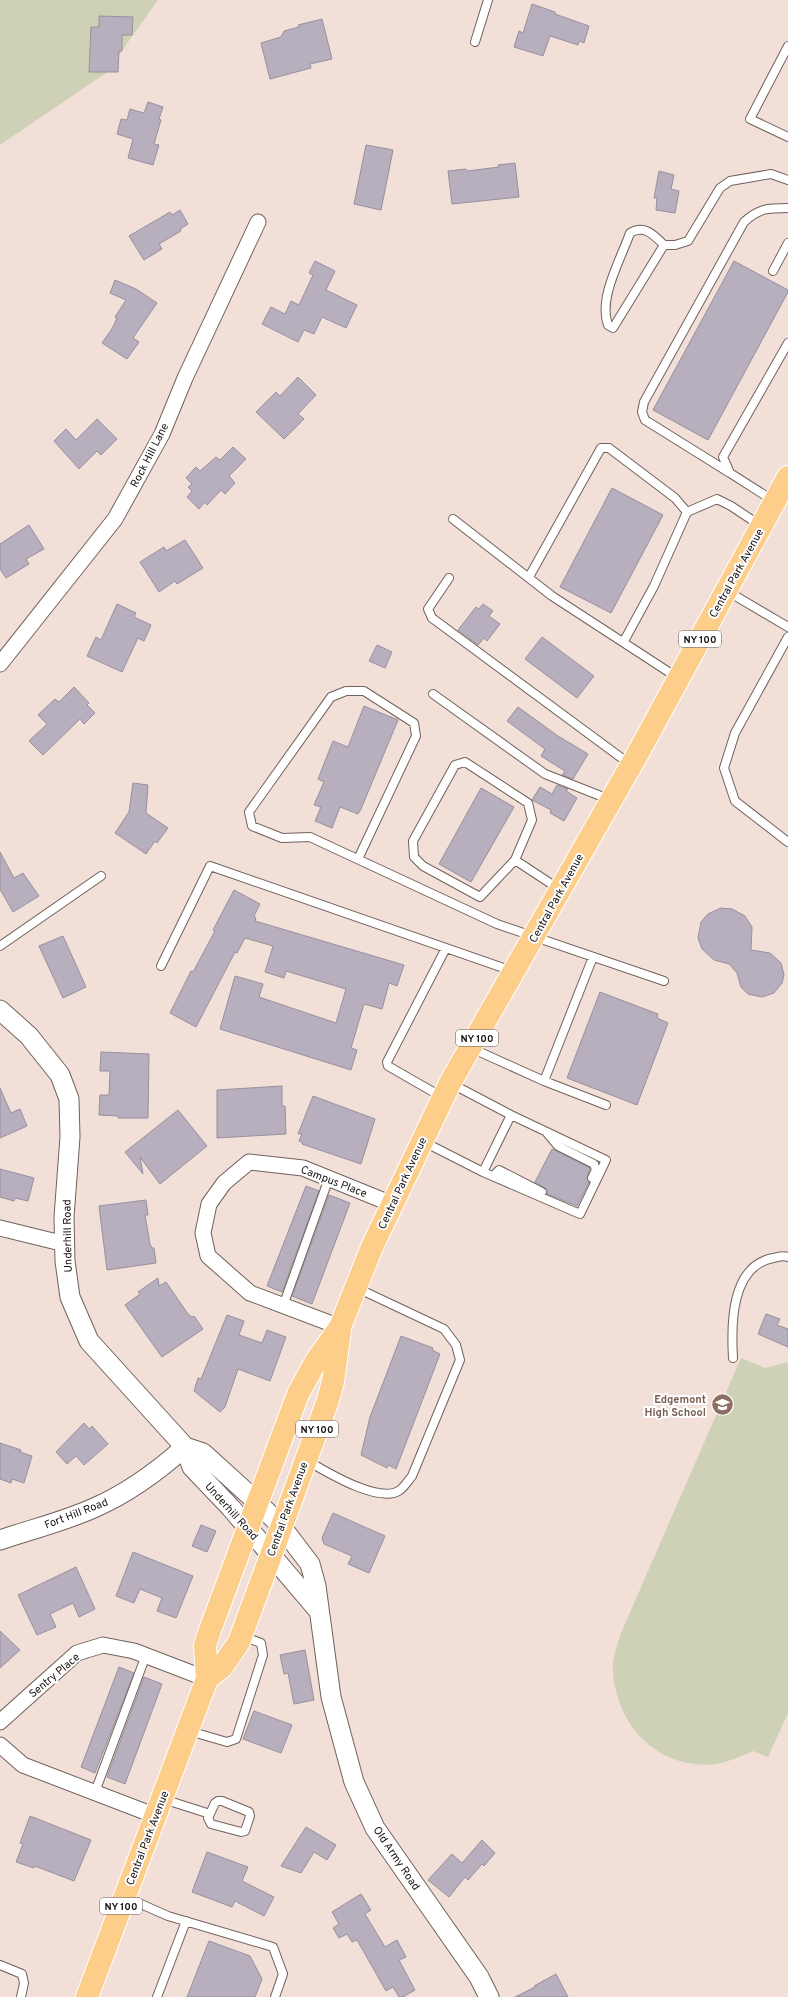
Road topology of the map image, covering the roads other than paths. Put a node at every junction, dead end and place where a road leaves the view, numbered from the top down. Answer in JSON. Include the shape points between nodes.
{"nodes":[{"id":1,"x":488,"y":0,"type":"edge"},
{"id":2,"x":475,"y":42,"type":"dead end"},
{"id":3,"x":788,"y":46,"type":"edge"},
{"id":4,"x":788,"y":137,"type":"edge"},
{"id":5,"x":788,"y":180,"type":"edge"},
{"id":6,"x":788,"y":208,"type":"edge"},
{"id":7,"x":258,"y":222,"type":"dead end"},
{"id":8,"x":788,"y":244,"type":"edge"},
{"id":9,"x":664,"y":245,"type":"junction"},
{"id":10,"x":773,"y":271,"type":"dead end"},
{"id":11,"x":788,"y":343,"type":"edge"},
{"id":12,"x":730,"y":474,"type":"junction"},
{"id":13,"x":788,"y":477,"type":"edge"},
{"id":14,"x":774,"y":502,"type":"junction"},
{"id":15,"x":688,"y":512,"type":"junction"},
{"id":16,"x":453,"y":519,"type":"dead end"},
{"id":17,"x":761,"y":526,"type":"junction"},
{"id":18,"x":529,"y":577,"type":"junction"},
{"id":19,"x":449,"y":578,"type":"dead end"},
{"id":20,"x":726,"y":591,"type":"junction"},
{"id":21,"x":788,"y":627,"type":"edge"},
{"id":22,"x":788,"y":637,"type":"edge"},
{"id":23,"x":624,"y":641,"type":"junction"},
{"id":24,"x":0,"y":664,"type":"edge"},
{"id":25,"x":678,"y":678,"type":"junction"},
{"id":26,"x":433,"y":694,"type":"dead end"},
{"id":27,"x":632,"y":766,"type":"junction"},
{"id":28,"x":612,"y":800,"type":"junction"},
{"id":29,"x":788,"y":842,"type":"edge"},
{"id":30,"x":358,"y":860,"type":"junction"},
{"id":31,"x":515,"y":860,"type":"junction"},
{"id":32,"x":101,"y":876,"type":"dead end"},
{"id":33,"x":561,"y":890,"type":"junction"},
{"id":34,"x":535,"y":936,"type":"junction"},
{"id":35,"x":0,"y":946,"type":"edge"},
{"id":36,"x":446,"y":948,"type":"junction"},
{"id":37,"x":593,"y":957,"type":"junction"},
{"id":38,"x":161,"y":966,"type":"dead end"},
{"id":39,"x":515,"y":972,"type":"junction"},
{"id":40,"x":664,"y":981,"type":"dead end"},
{"id":41,"x":0,"y":1010,"type":"edge"},
{"id":42,"x":471,"y":1048,"type":"junction"},
{"id":43,"x":544,"y":1081,"type":"junction"},
{"id":44,"x":447,"y":1091,"type":"junction"},
{"id":45,"x":606,"y":1105,"type":"dead end"},
{"id":46,"x":511,"y":1115,"type":"junction"},
{"id":47,"x":546,"y":1132,"type":"junction"},
{"id":48,"x":421,"y":1141,"type":"junction"},
{"id":49,"x":483,"y":1172,"type":"junction"},
{"id":50,"x":493,"y":1176,"type":"junction"},
{"id":51,"x":329,"y":1178,"type":"junction"},
{"id":52,"x":392,"y":1204,"type":"junction"},
{"id":53,"x":0,"y":1228,"type":"edge"},
{"id":54,"x":65,"y":1244,"type":"junction"},
{"id":55,"x":788,"y":1257,"type":"edge"},
{"id":56,"x":355,"y":1287,"type":"junction"},
{"id":57,"x":283,"y":1306,"type":"junction"},
{"id":58,"x":340,"y":1327,"type":"junction"},
{"id":59,"x":733,"y":1358,"type":"dead end"},
{"id":60,"x":185,"y":1447,"type":"junction"},
{"id":61,"x":306,"y":1460,"type":"junction"},
{"id":62,"x":257,"y":1502,"type":"junction"},
{"id":63,"x":281,"y":1526,"type":"junction"},
{"id":64,"x":248,"y":1528,"type":"junction"},
{"id":65,"x":0,"y":1540,"type":"edge"},
{"id":66,"x":270,"y":1554,"type":"junction"},
{"id":67,"x":318,"y":1610,"type":"junction"},
{"id":68,"x":241,"y":1635,"type":"junction"},
{"id":69,"x":146,"y":1656,"type":"junction"},
{"id":70,"x":207,"y":1679,"type":"junction"},
{"id":71,"x":0,"y":1722,"type":"edge"},
{"id":72,"x":188,"y":1731,"type":"junction"},
{"id":73,"x":0,"y":1745,"type":"edge"},
{"id":74,"x":95,"y":1792,"type":"junction"},
{"id":75,"x":159,"y":1807,"type":"junction"},
{"id":76,"x":210,"y":1814,"type":"junction"},
{"id":77,"x":125,"y":1897,"type":"junction"},
{"id":78,"x":186,"y":1921,"type":"junction"},
{"id":79,"x":0,"y":1965,"type":"edge"},
{"id":80,"x":22,"y":1997,"type":"edge"},
{"id":81,"x":87,"y":1997,"type":"edge"},
{"id":82,"x":156,"y":1997,"type":"edge"},
{"id":83,"x":275,"y":1997,"type":"edge"},
{"id":84,"x":489,"y":1997,"type":"edge"}],
"edges":[{"from":1,"to":2,"type":"lane"},
{"from":3,"to":4,"type":"lane","via":[[750,119]]},
{"from":5,"to":9,"type":"lane","via":[[771,174],[730,181],[720,188],[688,241]]},
{"from":6,"to":12,"type":"lane","via":[[766,208],[744,222],[644,402],[642,412],[645,420]]},
{"from":7,"to":24,"type":"street","name":"Rock Hill Lane","via":[[185,378],[162,434],[115,520]]},
{"from":8,"to":10,"type":"lane"},
{"from":9,"to":9,"type":"lane","via":[[653,234],[643,229],[636,229],[630,233],[605,303],[608,325],[613,328]]},
{"from":11,"to":12,"type":"lane","via":[[723,457]]},
{"from":12,"to":14,"type":"lane"},
{"from":13,"to":14,"type":"main road","name":"Central Park Avenue","number":"NY 100"},
{"from":14,"to":17,"type":"main road","name":"Central Park Avenue","number":"NY 100"},
{"from":15,"to":17,"type":"lane","via":[[717,499]]},
{"from":15,"to":18,"type":"lane","via":[[645,473],[609,448],[601,448]]},
{"from":15,"to":23,"type":"lane","via":[[654,586]]},
{"from":16,"to":18,"type":"lane"},
{"from":17,"to":20,"type":"main road","name":"Central Park Avenue","number":"NY 100"},
{"from":18,"to":23,"type":"lane","via":[[552,596]]},
{"from":19,"to":27,"type":"lane","via":[[428,609],[432,618]]},
{"from":20,"to":21,"type":"lane"},
{"from":20,"to":25,"type":"main road","name":"Central Park Avenue","number":"NY 100"},
{"from":22,"to":29,"type":"lane","via":[[735,733],[724,768],[735,801]]},
{"from":23,"to":25,"type":"lane"},
{"from":25,"to":27,"type":"main road","name":"Central Park Avenue","number":"NY 100"},
{"from":26,"to":28,"type":"lane","via":[[545,774]]},
{"from":27,"to":28,"type":"main road","name":"Central Park Avenue","number":"NY 100"},
{"from":28,"to":33,"type":"main road","name":"Central Park Avenue","number":"NY 100"},
{"from":30,"to":30,"type":"lane","via":[[310,837],[282,838],[252,826],[249,812],[331,697],[346,691],[364,691],[414,723],[416,736]]},
{"from":30,"to":34,"type":"lane","via":[[497,924]]},
{"from":31,"to":31,"type":"lane","via":[[532,820],[528,803],[465,762],[455,765],[413,841],[414,857],[423,866],[480,897]]},
{"from":31,"to":33,"type":"lane"},
{"from":32,"to":35,"type":"lane"},
{"from":33,"to":34,"type":"main road","name":"Central Park Avenue","number":"NY 100"},
{"from":34,"to":37,"type":"lane"},
{"from":34,"to":39,"type":"main road","name":"Central Park Avenue","number":"NY 100"},
{"from":36,"to":38,"type":"lane","via":[[210,866]]},
{"from":36,"to":39,"type":"lane"},
{"from":36,"to":44,"type":"lane","via":[[387,1062],[388,1066]]},
{"from":37,"to":40,"type":"lane"},
{"from":37,"to":43,"type":"lane"},
{"from":39,"to":42,"type":"main road","name":"Central Park Avenue","number":"NY 100"},
{"from":41,"to":54,"type":"street","name":"Underhill Road","via":[[29,1036],[60,1075],[69,1099],[70,1137],[64,1217]]},
{"from":42,"to":43,"type":"lane"},
{"from":42,"to":44,"type":"main road","name":"Central Park Avenue","number":"NY 100"},
{"from":43,"to":45,"type":"lane"},
{"from":44,"to":46,"type":"lane"},
{"from":44,"to":48,"type":"main road","name":"Central Park Avenue","number":"NY 100"},
{"from":46,"to":47,"type":"lane"},
{"from":46,"to":49,"type":"lane"},
{"from":47,"to":50,"type":"lane","via":[[558,1146],[594,1164],[596,1170],[579,1206],[574,1208],[499,1170]]},
{"from":47,"to":50,"type":"lane","via":[[606,1160],[580,1214]]},
{"from":48,"to":49,"type":"lane"},
{"from":48,"to":52,"type":"main road","name":"Central Park Avenue","number":"NY 100"},
{"from":49,"to":50,"type":"lane"},
{"from":51,"to":52,"type":"street","name":"Campus Place"},
{"from":51,"to":57,"type":"lane"},
{"from":51,"to":57,"type":"street","name":"Campus Place","via":[[303,1168],[249,1162],[224,1183],[209,1204],[203,1233],[208,1256],[250,1293]]},
{"from":52,"to":56,"type":"main road","name":"Central Park Avenue","number":"NY 100"},
{"from":53,"to":54,"type":"street"},
{"from":54,"to":60,"type":"street","name":"Underhill Road","via":[[70,1297],[89,1341]]},
{"from":55,"to":59,"type":"lane","via":[[763,1260],[745,1275],[736,1299]]},
{"from":56,"to":58,"type":"main road","name":"Central Park Avenue","number":"NY 100"},
{"from":56,"to":61,"type":"lane","via":[[444,1329],[456,1345],[460,1360],[412,1476],[399,1491],[387,1494],[356,1487]]},
{"from":57,"to":58,"type":"street","name":"Campus Place"},
{"from":58,"to":61,"type":"main road","name":"Central Park Avenue","number":"NY 100","via":[[333,1382]]},
{"from":58,"to":62,"type":"main road","name":"Central Park Avenue","number":"NY 100","via":[[316,1361],[298,1394]]},
{"from":60,"to":62,"type":"street","name":"Underhill Road","via":[[203,1453]]},
{"from":60,"to":64,"type":"street","name":"Underhill Road","via":[[192,1467]]},
{"from":60,"to":65,"type":"street","name":"Fort Hill Road","via":[[155,1473],[95,1507]]},
{"from":61,"to":63,"type":"main road","name":"Central Park Avenue","number":"NY 100"},
{"from":62,"to":63,"type":"street","name":"Old Army Road"},
{"from":62,"to":64,"type":"main road","name":"Central Park Avenue","number":"NY 100"},
{"from":63,"to":66,"type":"main road","name":"Central Park Avenue","number":"NY 100"},
{"from":63,"to":67,"type":"street","name":"Old Army Road","via":[[310,1564],[316,1586]]},
{"from":64,"to":66,"type":"street","name":"Underhill Road"},
{"from":64,"to":70,"type":"main road","name":"Central Park Avenue","number":"NY 100","via":[[205,1645]]},
{"from":66,"to":67,"type":"street"},
{"from":66,"to":68,"type":"main road","name":"Central Park Avenue","number":"NY 100"},
{"from":67,"to":84,"type":"street","name":"Old Army Road","via":[[331,1697],[354,1782],[375,1828],[479,1977]]},
{"from":68,"to":70,"type":"main road","name":"Central Park Avenue","number":"NY 100","via":[[222,1667]]},
{"from":68,"to":72,"type":"lane","via":[[261,1643],[264,1655],[236,1739],[227,1742]]},
{"from":69,"to":70,"type":"street","name":"Sentry Place"},
{"from":69,"to":71,"type":"street","name":"Sentry Place","via":[[103,1645],[77,1653]]},
{"from":69,"to":74,"type":"lane"},
{"from":70,"to":72,"type":"main road","name":"Central Park Avenue","number":"NY 100"},
{"from":72,"to":75,"type":"main road","name":"Central Park Avenue","number":"NY 100"},
{"from":73,"to":74,"type":"street","via":[[23,1765]]},
{"from":74,"to":75,"type":"street"},
{"from":75,"to":76,"type":"lane"},
{"from":75,"to":77,"type":"main road","name":"Central Park Avenue","number":"NY 100"},
{"from":76,"to":76,"type":"lane","via":[[215,1803],[222,1801],[246,1810],[250,1816],[247,1828],[242,1832],[211,1824],[208,1818]]},
{"from":77,"to":78,"type":"lane"},
{"from":77,"to":81,"type":"main road","name":"Central Park Avenue","number":"NY 100"},
{"from":78,"to":82,"type":"lane"},
{"from":78,"to":83,"type":"lane","via":[[273,1947],[283,1974]]},
{"from":79,"to":80,"type":"lane","via":[[22,1974]]}]}
